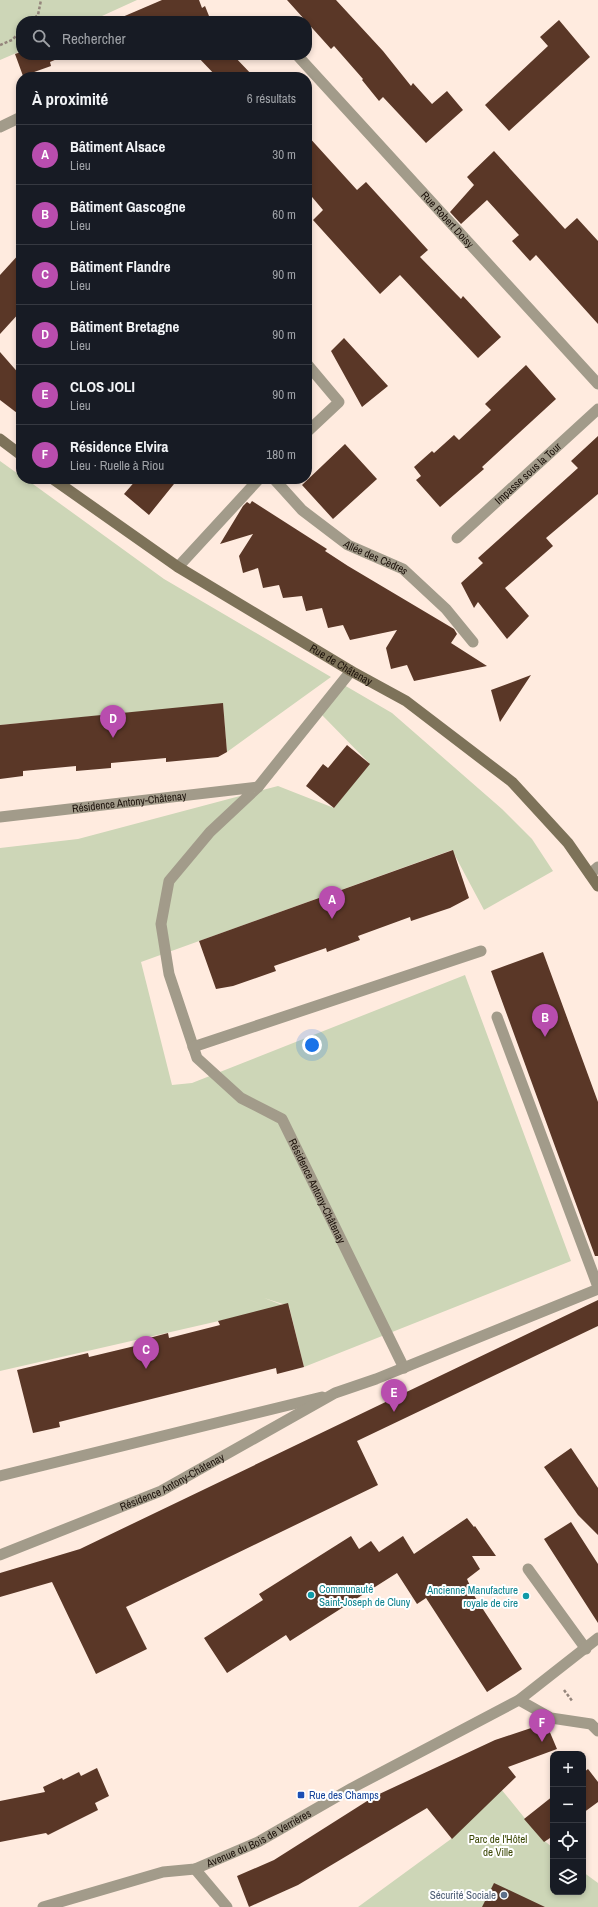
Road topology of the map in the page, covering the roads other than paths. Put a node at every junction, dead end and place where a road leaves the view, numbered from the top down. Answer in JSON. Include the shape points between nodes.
{"nodes":[{"id":1,"x":302,"y":60,"type":"edge"},
{"id":2,"x":16,"y":119,"type":"edge"},
{"id":3,"x":0,"y":127,"type":"edge"},
{"id":4,"x":312,"y":370,"type":"edge"},
{"id":5,"x":598,"y":384,"type":"edge"},
{"id":6,"x":598,"y":409,"type":"edge"},
{"id":7,"x":312,"y":427,"type":"edge"},
{"id":8,"x":0,"y":439,"type":"edge"},
{"id":9,"x":16,"y":451,"type":"edge"},
{"id":10,"x":60,"y":484,"type":"edge"},
{"id":11,"x":254,"y":484,"type":"edge"},
{"id":12,"x":279,"y":484,"type":"edge"},
{"id":13,"x":457,"y":538,"type":"dead end"},
{"id":14,"x":178,"y":567,"type":"junction"},
{"id":15,"x":473,"y":642,"type":"dead end"},
{"id":16,"x":351,"y":671,"type":"junction"},
{"id":17,"x":258,"y":787,"type":"junction"},
{"id":18,"x":0,"y":817,"type":"edge"},
{"id":19,"x":594,"y":871,"type":"edge"},
{"id":20,"x":598,"y":886,"type":"edge"},
{"id":21,"x":481,"y":951,"type":"dead end"},
{"id":22,"x":497,"y":1017,"type":"dead end"},
{"id":23,"x":193,"y":1047,"type":"junction"},
{"id":24,"x":598,"y":1288,"type":"edge"},
{"id":25,"x":404,"y":1368,"type":"junction"},
{"id":26,"x":335,"y":1393,"type":"junction"},
{"id":27,"x":0,"y":1476,"type":"edge"},
{"id":28,"x":0,"y":1554,"type":"edge"},
{"id":29,"x":528,"y":1569,"type":"dead end"},
{"id":30,"x":598,"y":1638,"type":"edge"},
{"id":31,"x":586,"y":1649,"type":"junction"},
{"id":32,"x":519,"y":1700,"type":"junction"},
{"id":33,"x":598,"y":1731,"type":"edge"},
{"id":34,"x":195,"y":1869,"type":"junction"},
{"id":35,"x":44,"y":1907,"type":"edge"},
{"id":36,"x":227,"y":1907,"type":"edge"}],
"edges":[{"from":1,"to":5,"type":"street","name":"Rue Robert Doisy"},
{"from":2,"to":3,"type":"street"},
{"from":4,"to":7,"type":"street","via":[[339,402]]},
{"from":6,"to":13,"type":"street","name":"Impasse sous la Tour"},
{"from":8,"to":9,"type":"main road"},
{"from":10,"to":14,"type":"main road","name":"Rue de Châtenay"},
{"from":11,"to":14,"type":"street"},
{"from":12,"to":15,"type":"street","name":"Allée des Cèdres","via":[[302,510],[348,545],[403,569],[446,609]]},
{"from":14,"to":16,"type":"main road","name":"Rue de Châtenay"},
{"from":16,"to":17,"type":"street","name":"Résidence Antony-Châtenay"},
{"from":16,"to":19,"type":"main road","name":"Rue de Châtenay","via":[[406,701],[512,782]]},
{"from":17,"to":18,"type":"street","name":"Résidence Antony-Châtenay"},
{"from":17,"to":23,"type":"street","name":"Résidence Antony-Châtenay","via":[[210,832],[169,881],[161,924],[169,974]]},
{"from":19,"to":20,"type":"main road","name":"Rue de Châtenay"},
{"from":21,"to":23,"type":"street"},
{"from":22,"to":24,"type":"street","name":"Résidence Antony-Châtenay"},
{"from":23,"to":25,"type":"street","name":"Résidence Antony-Châtenay","via":[[197,1058],[240,1098],[282,1119]]},
{"from":24,"to":25,"type":"street","name":"Résidence Antony-Châtenay"},
{"from":25,"to":26,"type":"street","name":"Résidence Antony-Châtenay"},
{"from":26,"to":27,"type":"street","name":"Résidence Antony-Châtenay"},
{"from":26,"to":28,"type":"street","name":"Résidence Antony-Châtenay","via":[[161,1491]]},
{"from":29,"to":31,"type":"street"},
{"from":30,"to":31,"type":"street","name":"Avenue du Bois de Verrières"},
{"from":31,"to":32,"type":"street","name":"Avenue du Bois de Verrières"},
{"from":32,"to":33,"type":"street","via":[[551,1718],[591,1724]]},
{"from":32,"to":34,"type":"street","name":"Avenue du Bois de Verrières","via":[[352,1788],[258,1842]]},
{"from":34,"to":35,"type":"street","name":"Avenue du Bois de Verrières","via":[[163,1872]]},
{"from":34,"to":36,"type":"street"}]}
